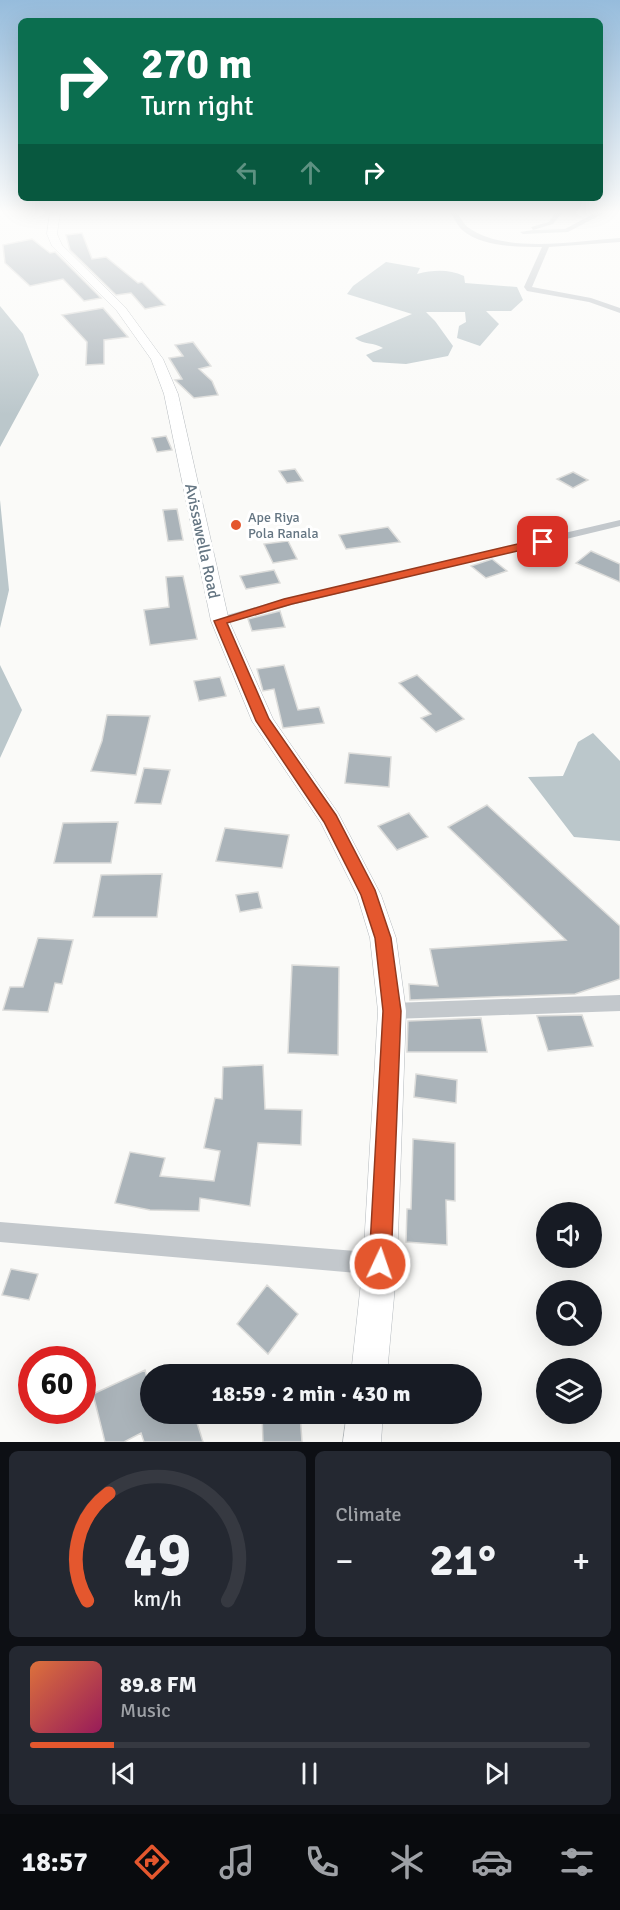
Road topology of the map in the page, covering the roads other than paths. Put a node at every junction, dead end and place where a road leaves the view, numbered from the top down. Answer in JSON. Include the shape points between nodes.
{"nodes":[{"id":1,"x":92,"y":280,"type":"edge"},
{"id":2,"x":530,"y":280,"type":"edge"},
{"id":3,"x":620,"y":310,"type":"edge"},
{"id":4,"x":620,"y":524,"type":"edge"},
{"id":5,"x":220,"y":621,"type":"junction"},
{"id":6,"x":620,"y":1003,"type":"edge"},
{"id":7,"x":392,"y":1011,"type":"junction"},
{"id":8,"x":0,"y":1232,"type":"edge"},
{"id":9,"x":380,"y":1264,"type":"junction"},
{"id":10,"x":370,"y":1364,"type":"edge"},
{"id":11,"x":364,"y":1424,"type":"edge"},
{"id":12,"x":362,"y":1442,"type":"edge"}],
"edges":[{"from":1,"to":5,"type":"main road","name":"Avissawella Road","via":[[121,309],[157,359],[171,394]]},
{"from":2,"to":3,"type":"street","via":[[530,289],[591,300]]},
{"from":4,"to":5,"type":"street"},
{"from":5,"to":7,"type":"main road","name":"Avissawella Road","via":[[263,721],[330,819],[369,895],[383,938]]},
{"from":6,"to":7,"type":"street"},
{"from":7,"to":9,"type":"main road","name":"Avissawella Road"},
{"from":8,"to":9,"type":"street"},
{"from":9,"to":10,"type":"main road","name":"Avissawella Road"},
{"from":11,"to":12,"type":"main road"}]}
